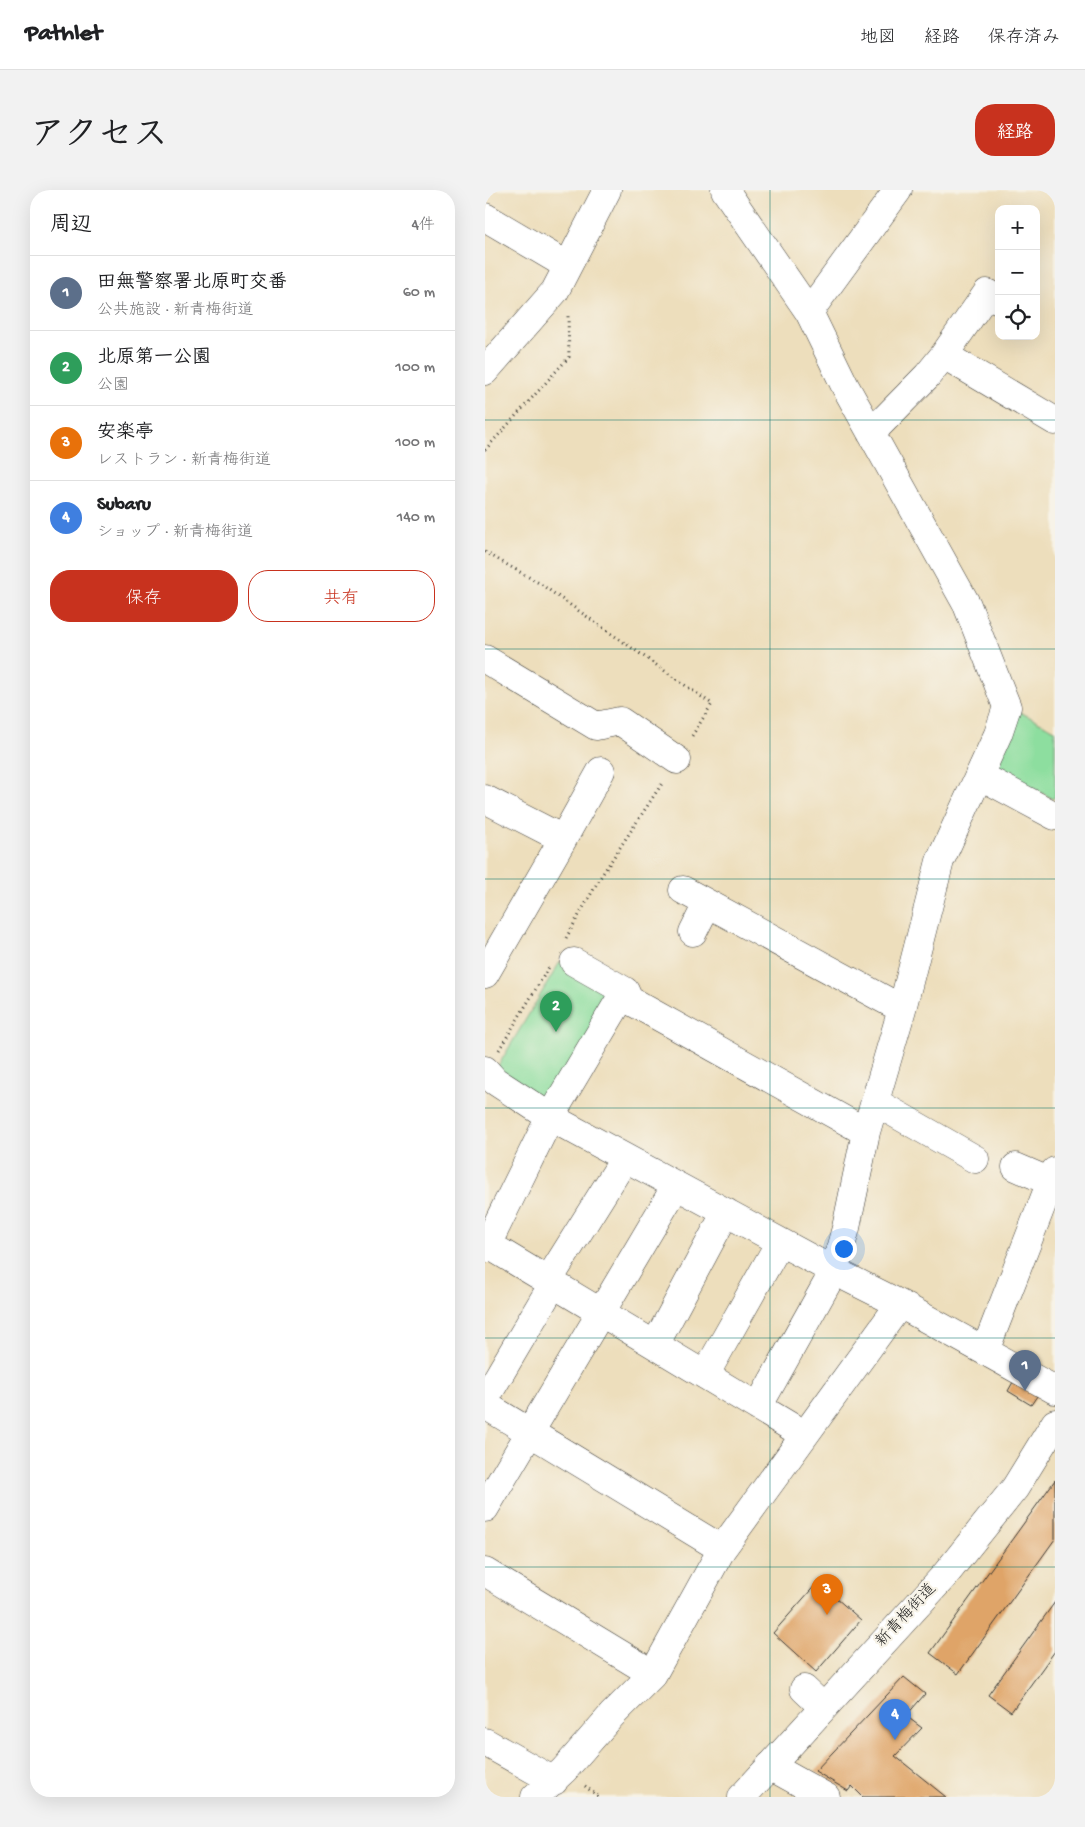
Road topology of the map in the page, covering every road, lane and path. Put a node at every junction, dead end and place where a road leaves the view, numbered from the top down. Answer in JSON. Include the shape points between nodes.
{"nodes":[{"id":1,"x":607,"y":190,"type":"edge"},
{"id":2,"x":725,"y":190,"type":"edge"},
{"id":3,"x":898,"y":190,"type":"edge"},
{"id":4,"x":485,"y":217,"type":"edge"},
{"id":5,"x":568,"y":266,"type":"junction"},
{"id":6,"x":995,"y":298,"type":"edge"},
{"id":7,"x":568,"y":310,"type":"dead end"},
{"id":8,"x":809,"y":312,"type":"junction"},
{"id":9,"x":944,"y":355,"type":"junction"},
{"id":10,"x":485,"y":371,"type":"edge"},
{"id":11,"x":1055,"y":421,"type":"edge"},
{"id":12,"x":871,"y":433,"type":"junction"},
{"id":13,"x":485,"y":450,"type":"edge"},
{"id":14,"x":485,"y":659,"type":"edge"},
{"id":15,"x":677,"y":760,"type":"dead end"},
{"id":16,"x":601,"y":771,"type":"dead end"},
{"id":17,"x":979,"y":775,"type":"junction"},
{"id":18,"x":485,"y":799,"type":"edge"},
{"id":19,"x":1055,"y":816,"type":"edge"},
{"id":20,"x":563,"y":839,"type":"junction"},
{"id":21,"x":683,"y":890,"type":"dead end"},
{"id":22,"x":707,"y":904,"type":"junction"},
{"id":23,"x":693,"y":932,"type":"dead end"},
{"id":24,"x":573,"y":962,"type":"dead end"},
{"id":25,"x":485,"y":974,"type":"edge"},
{"id":26,"x":625,"y":991,"type":"junction"},
{"id":27,"x":902,"y":1009,"type":"junction"},
{"id":28,"x":488,"y":1084,"type":"edge"},
{"id":29,"x":875,"y":1102,"type":"junction"},
{"id":30,"x":550,"y":1117,"type":"junction"},
{"id":31,"x":866,"y":1132,"type":"junction"},
{"id":32,"x":625,"y":1158,"type":"junction"},
{"id":33,"x":975,"y":1159,"type":"dead end"},
{"id":34,"x":1016,"y":1167,"type":"dead end"},
{"id":35,"x":1053,"y":1176,"type":"edge"},
{"id":36,"x":677,"y":1186,"type":"junction"},
{"id":37,"x":726,"y":1212,"type":"junction"},
{"id":38,"x":780,"y":1242,"type":"junction"},
{"id":39,"x":486,"y":1246,"type":"edge"},
{"id":40,"x":834,"y":1271,"type":"junction"},
{"id":41,"x":550,"y":1282,"type":"junction"},
{"id":42,"x":900,"y":1304,"type":"junction"},
{"id":43,"x":601,"y":1313,"type":"junction"},
{"id":44,"x":655,"y":1345,"type":"junction"},
{"id":45,"x":985,"y":1351,"type":"junction"},
{"id":46,"x":705,"y":1375,"type":"junction"},
{"id":47,"x":1055,"y":1390,"type":"edge"},
{"id":48,"x":485,"y":1399,"type":"edge"},
{"id":49,"x":485,"y":1405,"type":"edge"},
{"id":50,"x":758,"y":1407,"type":"junction"},
{"id":51,"x":1055,"y":1423,"type":"edge"},
{"id":52,"x":530,"y":1432,"type":"junction"},
{"id":53,"x":803,"y":1434,"type":"junction"},
{"id":54,"x":485,"y":1508,"type":"edge"},
{"id":55,"x":721,"y":1549,"type":"junction"},
{"id":56,"x":485,"y":1572,"type":"edge"},
{"id":57,"x":653,"y":1674,"type":"junction"},
{"id":58,"x":485,"y":1742,"type":"edge"},
{"id":59,"x":769,"y":1766,"type":"junction"},
{"id":60,"x":544,"y":1789,"type":"edge"},
{"id":61,"x":742,"y":1797,"type":"edge"},
{"id":62,"x":826,"y":1797,"type":"edge"}],
"edges":[{"from":1,"to":5,"type":"street"},
{"from":2,"to":8,"type":"street"},
{"from":3,"to":8,"type":"street"},
{"from":4,"to":5,"type":"street"},
{"from":5,"to":10,"type":"street","via":[[555,291]]},
{"from":6,"to":9,"type":"street","via":[[987,293]]},
{"from":7,"to":13,"type":"path","via":[[569,357]]},
{"from":8,"to":12,"type":"street"},
{"from":9,"to":11,"type":"street"},
{"from":9,"to":12,"type":"street"},
{"from":12,"to":17,"type":"street","via":[[967,605],[1007,707]]},
{"from":14,"to":15,"type":"street","via":[[596,726],[620,721]]},
{"from":16,"to":20,"type":"street"},
{"from":17,"to":19,"type":"street"},
{"from":17,"to":27,"type":"street","via":[[940,861]]},
{"from":18,"to":20,"type":"street"},
{"from":20,"to":25,"type":"street"},
{"from":21,"to":22,"type":"street"},
{"from":22,"to":23,"type":"street"},
{"from":22,"to":27,"type":"street"},
{"from":24,"to":26,"type":"street"},
{"from":26,"to":30,"type":"street"},
{"from":26,"to":31,"type":"street","via":[[629,1000]]},
{"from":27,"to":29,"type":"street"},
{"from":28,"to":30,"type":"street"},
{"from":29,"to":31,"type":"street"},
{"from":29,"to":33,"type":"street"},
{"from":30,"to":32,"type":"street"},
{"from":30,"to":39,"type":"street"},
{"from":31,"to":40,"type":"street"},
{"from":32,"to":36,"type":"street"},
{"from":32,"to":41,"type":"street"},
{"from":34,"to":35,"type":"street"},
{"from":35,"to":45,"type":"street"},
{"from":36,"to":37,"type":"street"},
{"from":36,"to":43,"type":"street"},
{"from":37,"to":38,"type":"street"},
{"from":37,"to":44,"type":"street"},
{"from":38,"to":40,"type":"street"},
{"from":38,"to":46,"type":"street"},
{"from":39,"to":41,"type":"street"},
{"from":40,"to":42,"type":"street"},
{"from":40,"to":50,"type":"street"},
{"from":41,"to":43,"type":"street"},
{"from":41,"to":48,"type":"street"},
{"from":42,"to":45,"type":"street"},
{"from":42,"to":53,"type":"street"},
{"from":43,"to":44,"type":"street"},
{"from":43,"to":52,"type":"street"},
{"from":44,"to":46,"type":"street"},
{"from":45,"to":47,"type":"street"},
{"from":46,"to":50,"type":"street"},
{"from":49,"to":52,"type":"street"},
{"from":50,"to":53,"type":"street"},
{"from":51,"to":59,"type":"street","name":"新青梅街道","via":[[1015,1488],[945,1575],[814,1698]]},
{"from":52,"to":54,"type":"street"},
{"from":52,"to":55,"type":"street"},
{"from":53,"to":55,"type":"street"},
{"from":55,"to":57,"type":"street"},
{"from":56,"to":57,"type":"street"},
{"from":57,"to":60,"type":"street"},
{"from":58,"to":60,"type":"street"},
{"from":59,"to":61,"type":"street","name":"新青梅街道"},
{"from":59,"to":62,"type":"street"}]}
